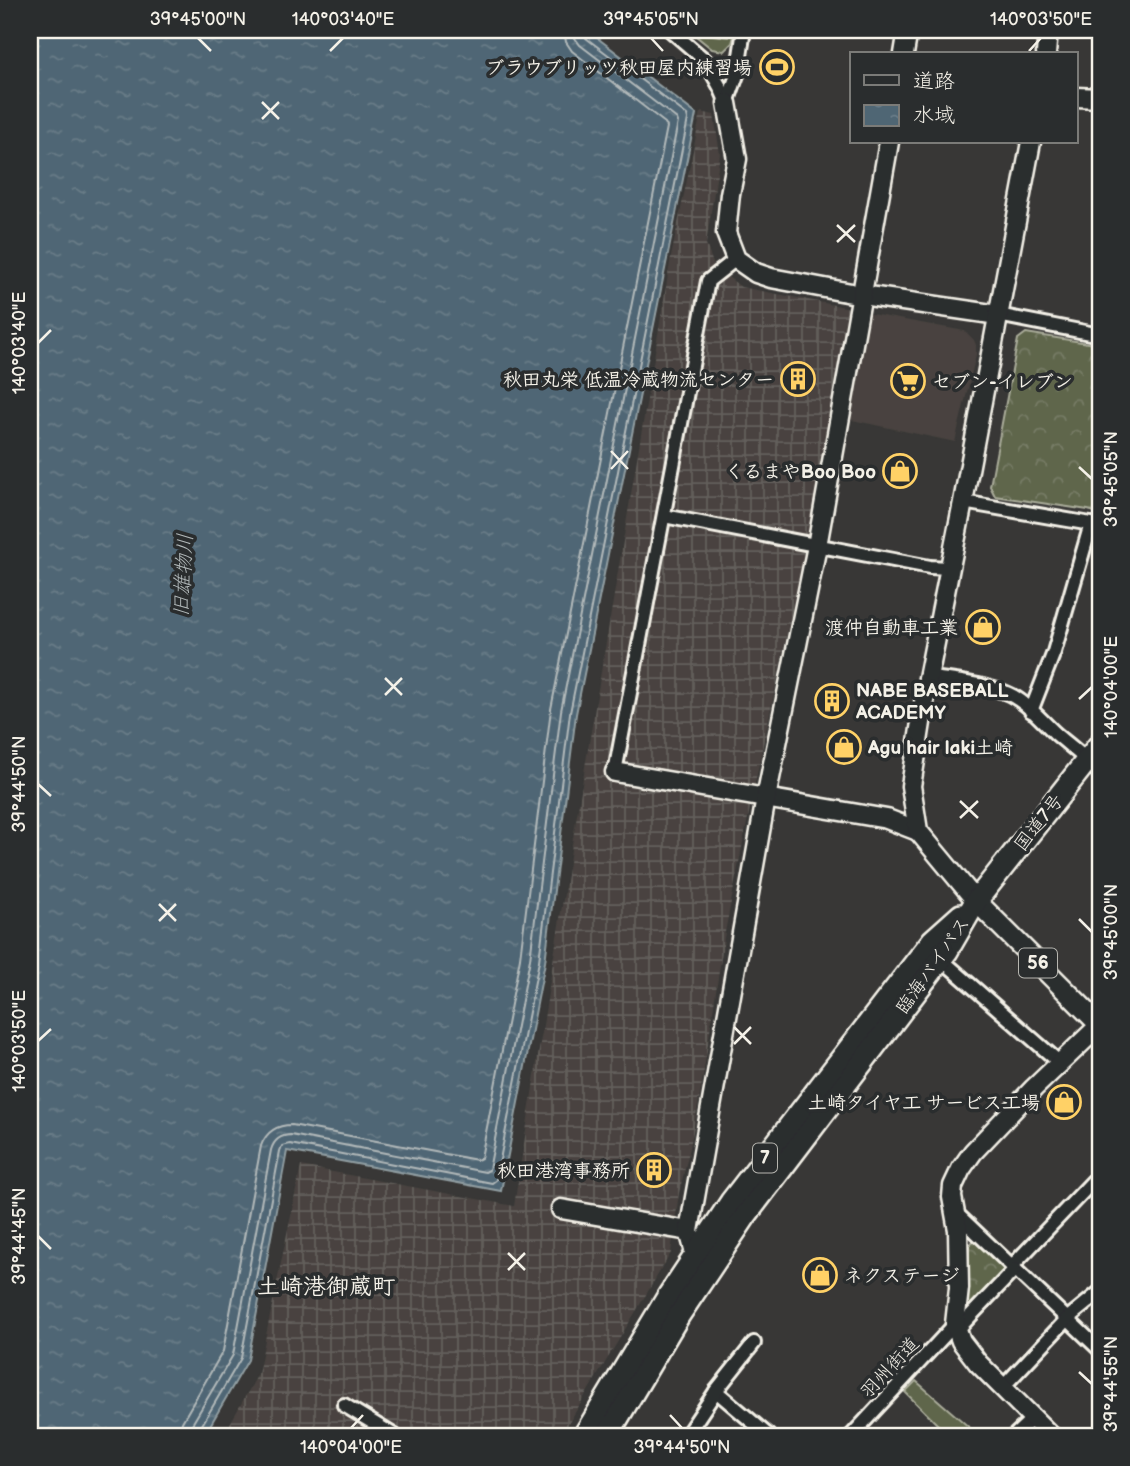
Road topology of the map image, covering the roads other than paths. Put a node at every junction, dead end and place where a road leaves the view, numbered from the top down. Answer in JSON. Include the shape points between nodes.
{"nodes":[{"id":1,"x":670,"y":30,"type":"edge"},
{"id":2,"x":744,"y":30,"type":"edge"},
{"id":3,"x":908,"y":30,"type":"edge"},
{"id":4,"x":1048,"y":30,"type":"edge"},
{"id":5,"x":904,"y":52,"type":"edge"},
{"id":6,"x":1046,"y":52,"type":"edge"},
{"id":7,"x":1078,"y":97,"type":"edge"},
{"id":8,"x":1100,"y":98,"type":"edge"},
{"id":9,"x":727,"y":103,"type":"junction"},
{"id":10,"x":889,"y":144,"type":"edge"},
{"id":11,"x":1031,"y":144,"type":"edge"},
{"id":12,"x":736,"y":259,"type":"junction"},
{"id":13,"x":862,"y":295,"type":"junction"},
{"id":14,"x":998,"y":315,"type":"junction"},
{"id":15,"x":1100,"y":335,"type":"edge"},
{"id":16,"x":963,"y":502,"type":"junction"},
{"id":17,"x":664,"y":516,"type":"junction"},
{"id":18,"x":1096,"y":527,"type":"edge"},
{"id":19,"x":817,"y":546,"type":"junction"},
{"id":20,"x":949,"y":568,"type":"junction"},
{"id":21,"x":928,"y":678,"type":"junction"},
{"id":22,"x":1031,"y":711,"type":"junction"},
{"id":23,"x":1096,"y":759,"type":"edge"},
{"id":24,"x":615,"y":772,"type":"joint"},
{"id":25,"x":766,"y":797,"type":"junction"},
{"id":26,"x":918,"y":831,"type":"junction"},
{"id":27,"x":976,"y":901,"type":"junction"},
{"id":28,"x":940,"y":959,"type":"junction"},
{"id":29,"x":1100,"y":1026,"type":"edge"},
{"id":30,"x":1060,"y":1063,"type":"junction"},
{"id":31,"x":1100,"y":1174,"type":"edge"},
{"id":32,"x":561,"y":1209,"type":"dead end"},
{"id":33,"x":955,"y":1212,"type":"junction"},
{"id":34,"x":689,"y":1231,"type":"junction"},
{"id":35,"x":701,"y":1265,"type":"junction"},
{"id":36,"x":1014,"y":1268,"type":"junction"},
{"id":37,"x":1100,"y":1292,"type":"edge"},
{"id":38,"x":1068,"y":1318,"type":"junction"},
{"id":39,"x":956,"y":1327,"type":"junction"},
{"id":40,"x":754,"y":1343,"type":"dead end"},
{"id":41,"x":1100,"y":1350,"type":"edge"},
{"id":42,"x":1002,"y":1388,"type":"junction"},
{"id":43,"x":716,"y":1391,"type":"junction"},
{"id":44,"x":344,"y":1405,"type":"dead end"},
{"id":45,"x":1033,"y":1418,"type":"junction"},
{"id":46,"x":614,"y":1433,"type":"edge"},
{"id":47,"x":395,"y":1436,"type":"edge"},
{"id":48,"x":584,"y":1436,"type":"edge"},
{"id":49,"x":686,"y":1436,"type":"edge"},
{"id":50,"x":769,"y":1436,"type":"edge"},
{"id":51,"x":852,"y":1436,"type":"edge"},
{"id":52,"x":1014,"y":1436,"type":"edge"},
{"id":53,"x":1051,"y":1436,"type":"edge"}],
"edges":[{"from":1,"to":9,"type":"street","via":[[705,60]]},
{"from":2,"to":9,"type":"street"},
{"from":3,"to":5,"type":"street"},
{"from":4,"to":6,"type":"street"},
{"from":7,"to":8,"type":"street"},
{"from":9,"to":12,"type":"street","via":[[737,159],[726,233]]},
{"from":10,"to":13,"type":"street"},
{"from":11,"to":14,"type":"street"},
{"from":12,"to":13,"type":"street","via":[[771,278]]},
{"from":12,"to":17,"type":"street","via":[[708,281]]},
{"from":13,"to":14,"type":"street"},
{"from":13,"to":19,"type":"street"},
{"from":14,"to":15,"type":"street"},
{"from":14,"to":16,"type":"street"},
{"from":16,"to":18,"type":"street"},
{"from":16,"to":20,"type":"street"},
{"from":17,"to":19,"type":"street"},
{"from":17,"to":24,"type":"street"},
{"from":18,"to":22,"type":"street"},
{"from":19,"to":20,"type":"street"},
{"from":19,"to":25,"type":"street"},
{"from":20,"to":21,"type":"street"},
{"from":21,"to":22,"type":"street","via":[[1006,692]]},
{"from":21,"to":26,"type":"street","via":[[911,786]]},
{"from":22,"to":23,"type":"street"},
{"from":23,"to":27,"type":"highway","name":"国道7号","number":"7"},
{"from":24,"to":25,"type":"street"},
{"from":25,"to":26,"type":"street","via":[[887,819]]},
{"from":25,"to":34,"type":"street"},
{"from":26,"to":27,"type":"street"},
{"from":27,"to":28,"type":"highway","name":"臨海バイパス","number":"7"},
{"from":27,"to":29,"type":"main road","number":"56"},
{"from":27,"to":35,"type":"highway","name":"臨海バイパス","number":"7","via":[[933,940],[731,1202]]},
{"from":28,"to":30,"type":"street"},
{"from":28,"to":35,"type":"highway","name":"臨海バイパス","number":"7","via":[[746,1215]]},
{"from":29,"to":30,"type":"street"},
{"from":30,"to":33,"type":"street","via":[[961,1169],[953,1186]]},
{"from":31,"to":36,"type":"street","name":"羽州街道"},
{"from":32,"to":34,"type":"street"},
{"from":33,"to":36,"type":"street"},
{"from":33,"to":39,"type":"street","via":[[959,1251]]},
{"from":34,"to":35,"type":"street"},
{"from":35,"to":46,"type":"highway","name":"臨海バイパス","number":"7"},
{"from":35,"to":48,"type":"highway","name":"臨海バイパス","number":"7","via":[[669,1295]]},
{"from":36,"to":38,"type":"street"},
{"from":36,"to":39,"type":"street","name":"羽州街道"},
{"from":37,"to":38,"type":"street"},
{"from":38,"to":41,"type":"street"},
{"from":38,"to":42,"type":"street"},
{"from":39,"to":42,"type":"street","via":[[961,1341]]},
{"from":39,"to":51,"type":"street","name":"羽州街道"},
{"from":40,"to":43,"type":"street"},
{"from":42,"to":45,"type":"street"},
{"from":43,"to":49,"type":"street"},
{"from":43,"to":50,"type":"street"},
{"from":44,"to":47,"type":"street"},
{"from":45,"to":52,"type":"street"},
{"from":45,"to":53,"type":"street"}]}
